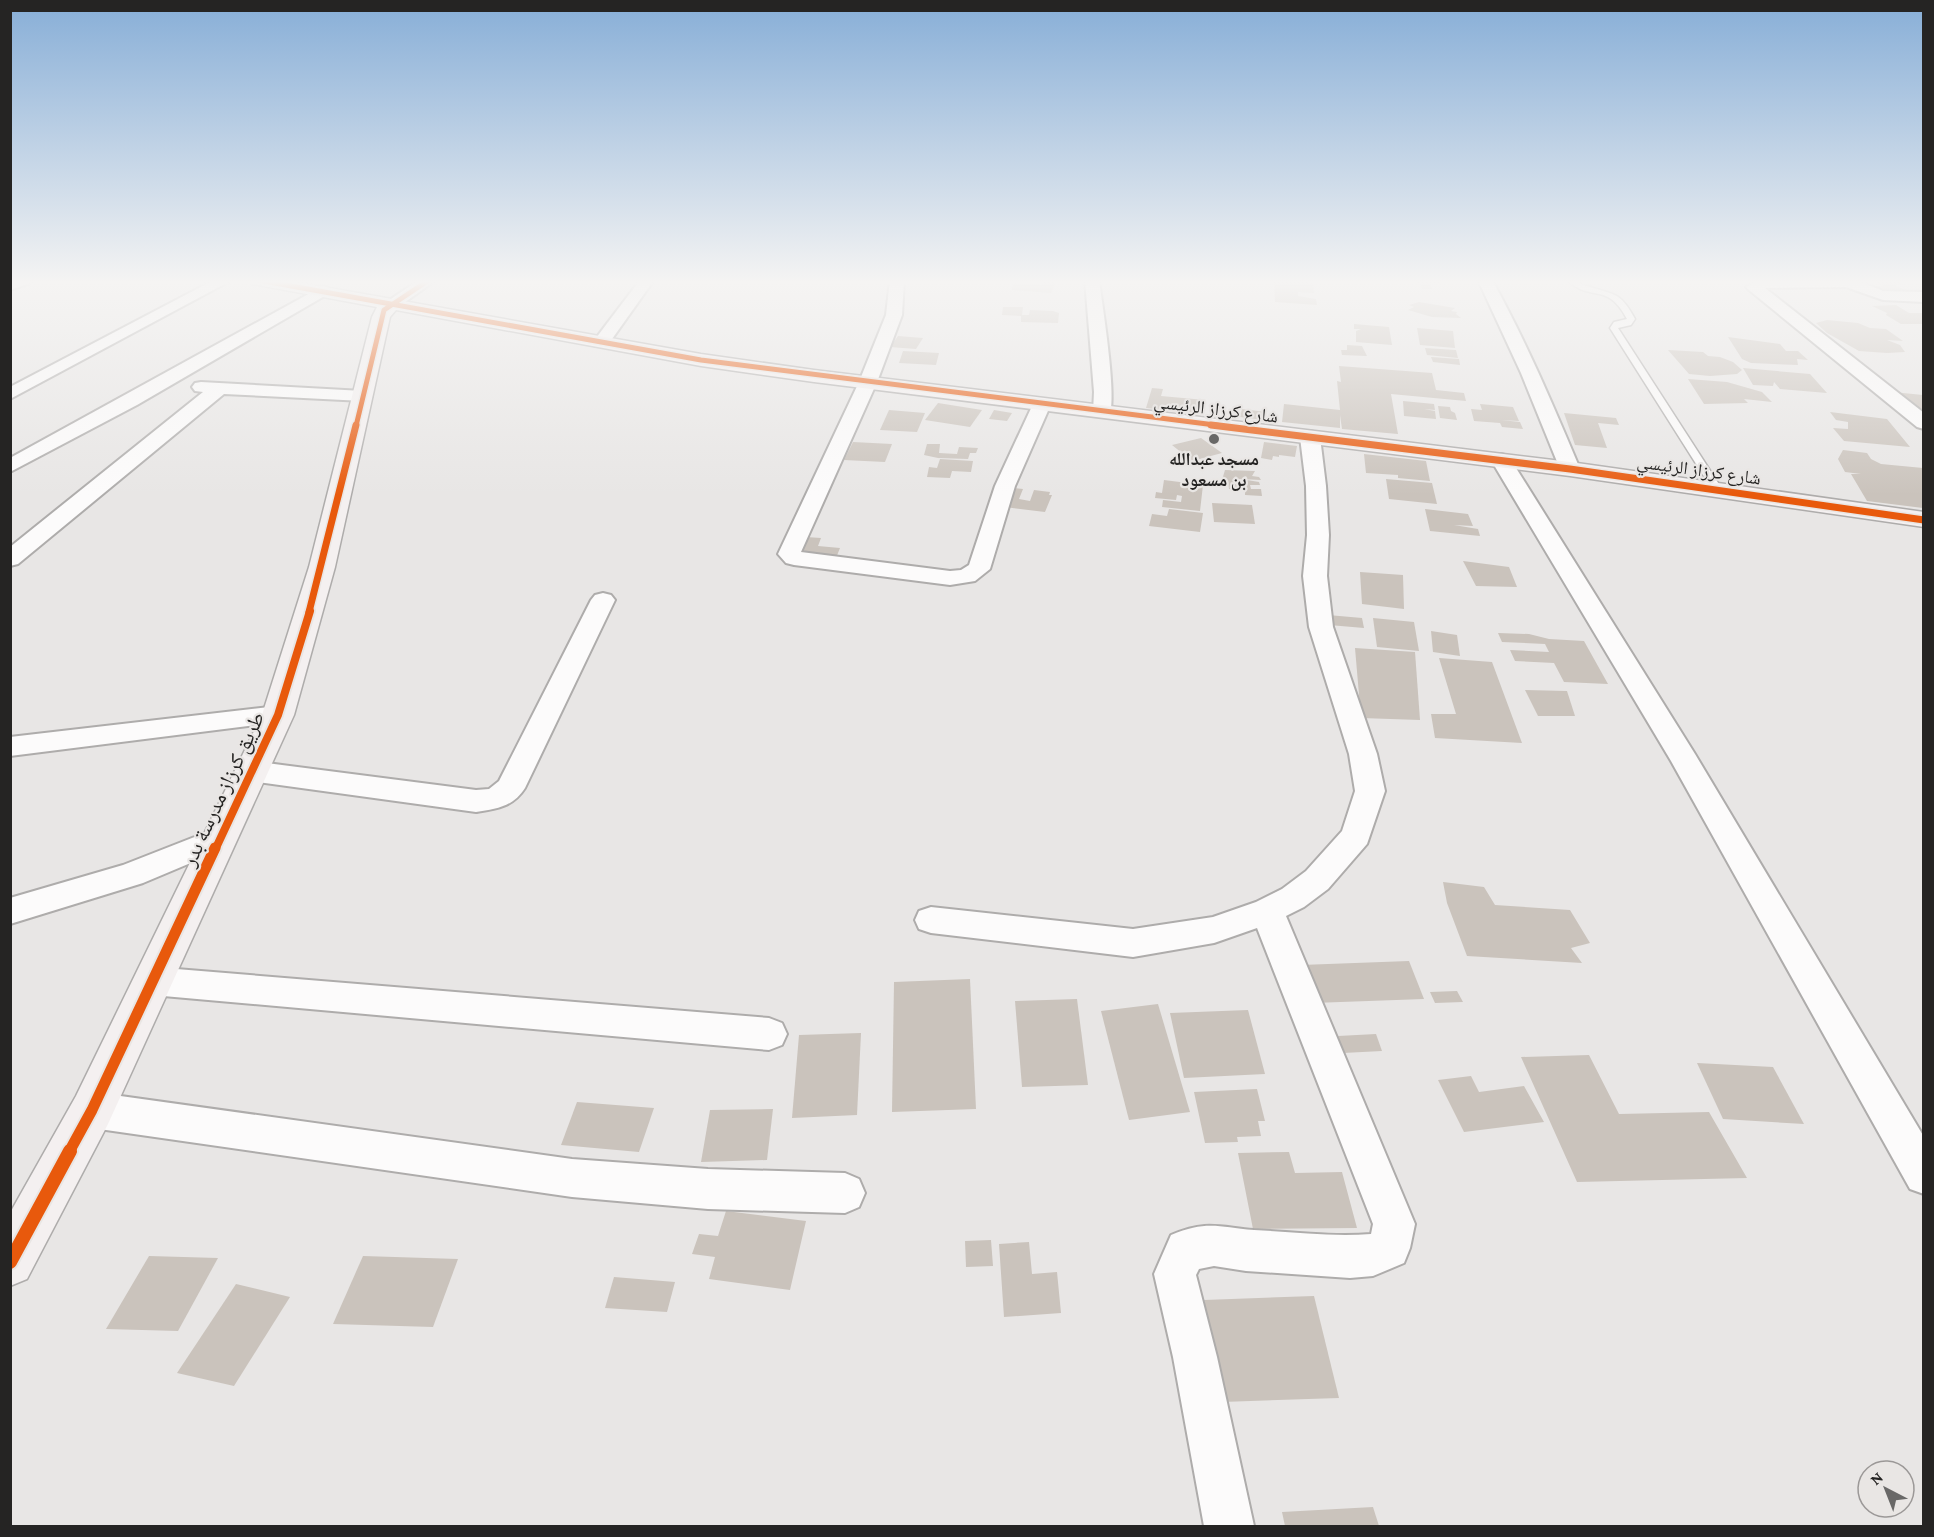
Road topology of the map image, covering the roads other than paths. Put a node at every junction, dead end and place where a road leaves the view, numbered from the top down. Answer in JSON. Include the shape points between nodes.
{"nodes":[{"id":1,"x":90,"y":352,"type":"edge"},
{"id":2,"x":217,"y":352,"type":"edge"},
{"id":3,"x":373,"y":352,"type":"edge"},
{"id":4,"x":655,"y":352,"type":"edge"},
{"id":5,"x":880,"y":352,"type":"edge"},
{"id":6,"x":1099,"y":352,"type":"edge"},
{"id":7,"x":1522,"y":352,"type":"edge"},
{"id":8,"x":1629,"y":352,"type":"edge"},
{"id":9,"x":1834,"y":352,"type":"edge"},
{"id":10,"x":868,"y":382,"type":"junction"},
{"id":11,"x":160,"y":384,"type":"junction"},
{"id":12,"x":220,"y":388,"type":"junction"},
{"id":13,"x":10,"y":394,"type":"edge"},
{"id":14,"x":363,"y":396,"type":"junction"},
{"id":15,"x":1042,"y":404,"type":"junction"},
{"id":16,"x":1102,"y":412,"type":"junction"},
{"id":17,"x":1923,"y":423,"type":"edge"},
{"id":18,"x":1310,"y":437,"type":"junction"},
{"id":19,"x":1502,"y":460,"type":"junction"},
{"id":20,"x":10,"y":466,"type":"edge"},
{"id":21,"x":1569,"y":469,"type":"junction"},
{"id":22,"x":1717,"y":489,"type":"junction"},
{"id":23,"x":1923,"y":520,"type":"edge"},
{"id":24,"x":10,"y":559,"type":"edge"},
{"id":25,"x":603,"y":600,"type":"dead end"},
{"id":26,"x":278,"y":715,"type":"junction"},
{"id":27,"x":10,"y":747,"type":"edge"},
{"id":28,"x":251,"y":771,"type":"junction"},
{"id":29,"x":220,"y":838,"type":"junction"},
{"id":30,"x":10,"y":911,"type":"edge"},
{"id":31,"x":1267,"y":911,"type":"junction"},
{"id":32,"x":931,"y":920,"type":"dead end"},
{"id":33,"x":152,"y":981,"type":"junction"},
{"id":34,"x":769,"y":1034,"type":"dead end"},
{"id":35,"x":92,"y":1110,"type":"junction"},
{"id":36,"x":1923,"y":1175,"type":"edge"},
{"id":37,"x":845,"y":1193,"type":"dead end"},
{"id":38,"x":10,"y":1262,"type":"edge"},
{"id":39,"x":1229,"y":1527,"type":"edge"}],
"edges":[{"from":1,"to":13,"type":"street"},
{"from":2,"to":11,"type":"street"},
{"from":3,"to":14,"type":"street","name":"طريق كرزاز مدرسة بدر"},
{"from":4,"to":10,"type":"street","name":"شارع كرزاز الرئيسي"},
{"from":5,"to":10,"type":"street"},
{"from":6,"to":16,"type":"street"},
{"from":7,"to":21,"type":"street"},
{"from":8,"to":22,"type":"lane"},
{"from":9,"to":17,"type":"street"},
{"from":10,"to":15,"type":"street","name":"شارع كرزاز الرئيسي"},
{"from":10,"to":15,"type":"street","via":[[789,554],[794,558],[950,578],[967,576],[979,569],[1005,486]]},
{"from":11,"to":12,"type":"street"},
{"from":11,"to":20,"type":"street"},
{"from":12,"to":14,"type":"street"},
{"from":12,"to":24,"type":"street"},
{"from":14,"to":26,"type":"street","name":"طريق كرزاز مدرسة بدر","via":[[336,516],[299,654]]},
{"from":15,"to":16,"type":"street","name":"شارع كرزاز الرئيسي"},
{"from":16,"to":18,"type":"street","name":"شارع كرزاز الرئيسي"},
{"from":18,"to":19,"type":"street","name":"شارع كرزاز الرئيسي"},
{"from":18,"to":31,"type":"street","via":[[1316,486],[1315,576],[1321,627],[1363,754],[1370,791],[1356,836],[1317,880]]},
{"from":19,"to":21,"type":"street","name":"شارع كرزاز الرئيسي"},
{"from":19,"to":36,"type":"street","via":[[1672,741]]},
{"from":21,"to":22,"type":"street","name":"شارع كرزاز الرئيسي"},
{"from":22,"to":23,"type":"street","name":"شارع كرزاز الرئيسي"},
{"from":25,"to":28,"type":"street","via":[[510,788],[496,799],[476,801]]},
{"from":26,"to":27,"type":"street"},
{"from":26,"to":28,"type":"street","name":"طريق كرزاز مدرسة بدر"},
{"from":28,"to":29,"type":"street","name":"طريق كرزاز مدرسة بدر"},
{"from":29,"to":30,"type":"street","via":[[132,874]]},
{"from":29,"to":33,"type":"street","name":"طريق كرزاز مدرسة بدر"},
{"from":31,"to":32,"type":"street","via":[[1214,930],[1133,943]]},
{"from":31,"to":39,"type":"street","via":[[1394,1224],[1389,1248],[1373,1256],[1338,1257],[1214,1245],[1186,1250],[1175,1274]]},
{"from":33,"to":34,"type":"street"},
{"from":33,"to":35,"type":"street","name":"طريق كرزاز مدرسة بدر"},
{"from":35,"to":37,"type":"street","via":[[572,1178],[708,1189]]},
{"from":35,"to":38,"type":"street","name":"طريق كرزاز مدرسة بدر"}]}
